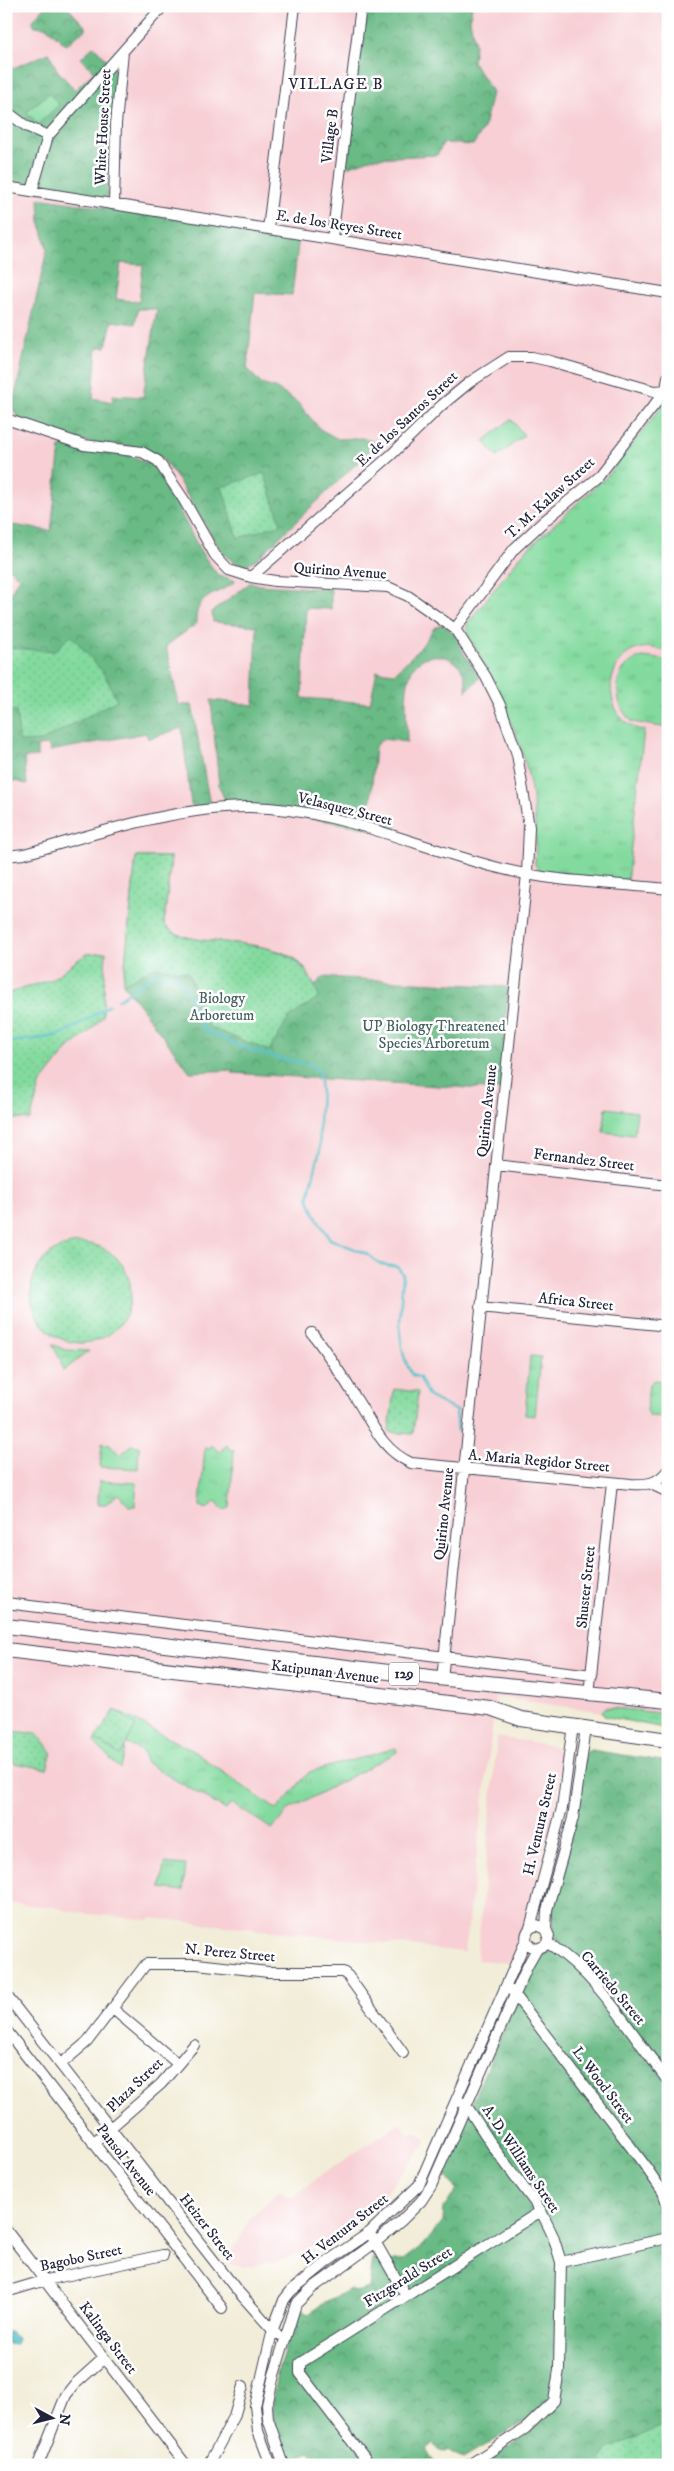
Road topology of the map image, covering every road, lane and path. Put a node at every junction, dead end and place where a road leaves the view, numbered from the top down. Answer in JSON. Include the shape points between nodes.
{"nodes":[{"id":1,"x":163,"y":6,"type":"edge"},
{"id":2,"x":295,"y":6,"type":"edge"},
{"id":3,"x":361,"y":6,"type":"edge"},
{"id":4,"x":123,"y":52,"type":"junction"},
{"id":5,"x":6,"y":112,"type":"edge"},
{"id":6,"x":48,"y":136,"type":"junction"},
{"id":7,"x":6,"y":187,"type":"edge"},
{"id":8,"x":32,"y":191,"type":"junction"},
{"id":9,"x":114,"y":204,"type":"junction"},
{"id":10,"x":268,"y":229,"type":"junction"},
{"id":11,"x":332,"y":239,"type":"junction"},
{"id":12,"x":668,"y":293,"type":"edge"},
{"id":13,"x":668,"y":377,"type":"edge"},
{"id":14,"x":667,"y":390,"type":"edge"},
{"id":15,"x":6,"y":419,"type":"edge"},
{"id":16,"x":251,"y":577,"type":"junction"},
{"id":17,"x":455,"y":629,"type":"junction"},
{"id":18,"x":6,"y":856,"type":"edge"},
{"id":19,"x":527,"y":874,"type":"junction"},
{"id":20,"x":668,"y":888,"type":"edge"},
{"id":21,"x":496,"y":1165,"type":"junction"},
{"id":22,"x":668,"y":1185,"type":"edge"},
{"id":23,"x":480,"y":1307,"type":"junction"},
{"id":24,"x":668,"y":1326,"type":"edge"},
{"id":25,"x":312,"y":1333,"type":"dead end"},
{"id":26,"x":668,"y":1468,"type":"edge"},
{"id":27,"x":464,"y":1469,"type":"junction"},
{"id":28,"x":668,"y":1475,"type":"edge"},
{"id":29,"x":612,"y":1483,"type":"junction"},
{"id":30,"x":651,"y":1484,"type":"junction"},
{"id":31,"x":668,"y":1492,"type":"edge"},
{"id":32,"x":6,"y":1603,"type":"edge"},
{"id":33,"x":6,"y":1626,"type":"edge"},
{"id":34,"x":6,"y":1650,"type":"edge"},
{"id":35,"x":216,"y":1651,"type":"junction"},
{"id":36,"x":445,"y":1656,"type":"junction"},
{"id":37,"x":212,"y":1675,"type":"junction"},
{"id":38,"x":592,"y":1675,"type":"junction"},
{"id":39,"x":442,"y":1678,"type":"junction"},
{"id":40,"x":589,"y":1694,"type":"junction"},
{"id":41,"x":668,"y":1701,"type":"edge"},
{"id":42,"x":580,"y":1726,"type":"junction"},
{"id":43,"x":668,"y":1740,"type":"edge"},
{"id":44,"x":530,"y":1928,"type":"junction"},
{"id":45,"x":546,"y":1929,"type":"junction"},
{"id":46,"x":526,"y":1940,"type":"junction"},
{"id":47,"x":548,"y":1943,"type":"junction"},
{"id":48,"x":537,"y":1949,"type":"junction"},
{"id":49,"x":511,"y":1990,"type":"junction"},
{"id":50,"x":6,"y":1995,"type":"edge"},
{"id":51,"x":114,"y":2009,"type":"junction"},
{"id":52,"x":6,"y":2030,"type":"edge"},
{"id":53,"x":194,"y":2045,"type":"dead end"},
{"id":54,"x":403,"y":2053,"type":"dead end"},
{"id":55,"x":61,"y":2064,"type":"junction"},
{"id":56,"x":178,"y":2064,"type":"junction"},
{"id":57,"x":668,"y":2081,"type":"edge"},
{"id":58,"x":461,"y":2102,"type":"junction"},
{"id":59,"x":112,"y":2128,"type":"junction"},
{"id":60,"x":93,"y":2143,"type":"junction"},
{"id":61,"x":668,"y":2206,"type":"edge"},
{"id":62,"x":541,"y":2211,"type":"junction"},
{"id":63,"x":6,"y":2230,"type":"edge"},
{"id":64,"x":369,"y":2233,"type":"junction"},
{"id":65,"x":668,"y":2238,"type":"edge"},
{"id":66,"x":376,"y":2242,"type":"junction"},
{"id":67,"x":162,"y":2256,"type":"dead end"},
{"id":68,"x":561,"y":2262,"type":"junction"},
{"id":69,"x":46,"y":2280,"type":"junction"},
{"id":70,"x":6,"y":2292,"type":"edge"},
{"id":71,"x":406,"y":2296,"type":"junction"},
{"id":72,"x":222,"y":2308,"type":"dead end"},
{"id":73,"x":273,"y":2331,"type":"junction"},
{"id":74,"x":283,"y":2342,"type":"junction"},
{"id":75,"x":104,"y":2358,"type":"junction"},
{"id":76,"x":243,"y":2386,"type":"dead end"},
{"id":77,"x":668,"y":2445,"type":"edge"},
{"id":78,"x":284,"y":2463,"type":"edge"},
{"id":79,"x":668,"y":2464,"type":"edge"},
{"id":80,"x":38,"y":2465,"type":"edge"},
{"id":81,"x":186,"y":2465,"type":"edge"},
{"id":82,"x":208,"y":2465,"type":"edge"},
{"id":83,"x":271,"y":2465,"type":"edge"},
{"id":84,"x":370,"y":2465,"type":"edge"},
{"id":85,"x":469,"y":2465,"type":"edge"}],
"edges":[{"from":1,"to":4,"type":"street"},
{"from":2,"to":10,"type":"street"},
{"from":3,"to":11,"type":"street","name":"Village B"},
{"from":4,"to":6,"type":"street"},
{"from":4,"to":9,"type":"street","name":"White House Street","via":[[116,124]]},
{"from":5,"to":6,"type":"street"},
{"from":6,"to":8,"type":"street"},
{"from":7,"to":8,"type":"street","name":"E. de los Reyes Street"},
{"from":8,"to":9,"type":"street","name":"E. de los Reyes Street"},
{"from":9,"to":10,"type":"street","name":"E. de los Reyes Street"},
{"from":10,"to":11,"type":"street","name":"E. de los Reyes Street"},
{"from":11,"to":12,"type":"street","name":"E. de los Reyes Street"},
{"from":13,"to":14,"type":"street"},
{"from":14,"to":16,"type":"street","name":"E. de los Santos Street","via":[[648,390],[532,357],[509,357],[442,404],[391,456]]},
{"from":14,"to":17,"type":"street","name":"T. M. Kalaw Street","via":[[597,478],[514,549]]},
{"from":15,"to":16,"type":"street","name":"Quirino Avenue","via":[[84,445],[142,452],[158,461],[221,564]]},
{"from":16,"to":17,"type":"street","name":"Quirino Avenue","via":[[281,582],[388,587],[408,596]]},
{"from":17,"to":19,"type":"street","name":"Quirino Avenue","via":[[490,684],[515,746],[529,827]]},
{"from":18,"to":19,"type":"street","name":"Velasquez Street","via":[[172,816],[250,807],[329,817]]},
{"from":19,"to":20,"type":"street","name":"Velasquez Street"},
{"from":19,"to":21,"type":"street","name":"Quirino Avenue"},
{"from":21,"to":22,"type":"street","name":"Fernandez Street"},
{"from":21,"to":23,"type":"street","name":"Quirino Avenue"},
{"from":23,"to":24,"type":"street","name":"Africa Street"},
{"from":23,"to":27,"type":"street","name":"Quirino Avenue"},
{"from":25,"to":27,"type":"street","name":"A. Maria Regidor Street","via":[[380,1440],[400,1458],[411,1463]]},
{"from":26,"to":28,"type":"street"},
{"from":26,"to":30,"type":"street","via":[[659,1480]]},
{"from":27,"to":29,"type":"street","name":"A. Maria Regidor Street"},
{"from":27,"to":36,"type":"street","name":"Quirino Avenue"},
{"from":29,"to":30,"type":"street","name":"A. Maria Regidor Street"},
{"from":29,"to":38,"type":"street","name":"Shuster Street"},
{"from":30,"to":31,"type":"street","name":"A. Maria Regidor Street"},
{"from":32,"to":36,"type":"street","name":"Katipunan Avenue"},
{"from":33,"to":35,"type":"main road","name":"Katipunan Avenue","number":"129"},
{"from":34,"to":37,"type":"main road","name":"Katipunan Avenue","number":"129"},
{"from":35,"to":37,"type":"main road"},
{"from":35,"to":39,"type":"main road","name":"Katipunan Avenue","number":"129"},
{"from":36,"to":38,"type":"street","name":"Katipunan Avenue"},
{"from":36,"to":39,"type":"street","name":"Quirino Avenue"},
{"from":37,"to":42,"type":"main road","name":"Katipunan Avenue","number":"129","via":[[490,1708],[521,1719]]},
{"from":38,"to":40,"type":"street","name":"Shuster Street"},
{"from":39,"to":40,"type":"main road","name":"Katipunan Avenue","number":"129"},
{"from":40,"to":41,"type":"main road","name":"Katipunan Avenue","number":"129"},
{"from":42,"to":43,"type":"main road","name":"Katipunan Avenue","number":"129"},
{"from":42,"to":44,"type":"street","name":"H. Ventura Street"},
{"from":42,"to":45,"type":"street","name":"H. Ventura Street","via":[[577,1799],[547,1910]]},
{"from":44,"to":45,"type":"street","via":[[537,1925]]},
{"from":44,"to":46,"type":"street"},
{"from":45,"to":47,"type":"street","via":[[550,1936]]},
{"from":46,"to":48,"type":"street"},
{"from":46,"to":49,"type":"street","name":"H. Ventura Street"},
{"from":47,"to":48,"type":"street"},
{"from":47,"to":57,"type":"street","name":"Carriedo Street","via":[[580,1969],[607,1999]]},
{"from":48,"to":49,"type":"street","name":"H. Ventura Street"},
{"from":49,"to":58,"type":"street","name":"H. Ventura Street"},
{"from":49,"to":61,"type":"street","name":"L. Wood Street","via":[[643,2164],[663,2192]]},
{"from":50,"to":55,"type":"street","name":"Pansol Avenue"},
{"from":51,"to":54,"type":"street","name":"N. Perez Street","via":[[142,1967],[150,1962],[268,1972],[342,1972]]},
{"from":51,"to":55,"type":"street","name":"N. Perez Street","via":[[87,2042]]},
{"from":51,"to":56,"type":"street"},
{"from":52,"to":60,"type":"street","name":"Pansol Avenue"},
{"from":53,"to":56,"type":"street","name":"Plaza Street"},
{"from":55,"to":59,"type":"street","name":"Pansol Avenue"},
{"from":56,"to":59,"type":"street","name":"Plaza Street","via":[[161,2084]]},
{"from":58,"to":62,"type":"street","name":"A. D. Williams Street"},
{"from":58,"to":64,"type":"street","name":"H. Ventura Street","via":[[419,2185]]},
{"from":58,"to":66,"type":"street","name":"H. Ventura Street","via":[[431,2186],[421,2201]]},
{"from":59,"to":60,"type":"street","name":"Plaza Street"},
{"from":59,"to":73,"type":"street","name":"Heizer Street","via":[[236,2289]]},
{"from":60,"to":72,"type":"street","name":"Pansol Avenue"},
{"from":62,"to":68,"type":"street","name":"A. D. Williams Street"},
{"from":62,"to":71,"type":"street","name":"Fitzgerald Street"},
{"from":63,"to":69,"type":"street","name":"Kalinga Street"},
{"from":64,"to":66,"type":"street"},
{"from":64,"to":73,"type":"street","name":"H. Ventura Street","via":[[291,2291],[284,2300]]},
{"from":65,"to":68,"type":"street"},
{"from":66,"to":71,"type":"street"},
{"from":66,"to":74,"type":"street","name":"H. Ventura Street","via":[[336,2269],[296,2304]]},
{"from":67,"to":69,"type":"street","name":"Bagobo Street"},
{"from":68,"to":85,"type":"street","name":"A. D. Williams Street","via":[[559,2370],[554,2401],[526,2428]]},
{"from":69,"to":70,"type":"street","name":"Bagobo Street"},
{"from":69,"to":75,"type":"street","name":"Kalinga Street"},
{"from":71,"to":84,"type":"street","name":"Fitzgerald Street","via":[[300,2363],[300,2373]]},
{"from":73,"to":74,"type":"street","name":"Heizer Street"},
{"from":73,"to":83,"type":"street","name":"H. Ventura Street","via":[[255,2406],[258,2431]]},
{"from":74,"to":78,"type":"street","name":"H. Ventura Street","via":[[268,2405],[268,2419]]},
{"from":75,"to":80,"type":"street","via":[[66,2395]]},
{"from":75,"to":81,"type":"street","name":"Kalinga Street"},
{"from":76,"to":82,"type":"street","via":[[234,2417]]},
{"from":77,"to":79,"type":"street"},
{"from":78,"to":83,"type":"street"}]}
